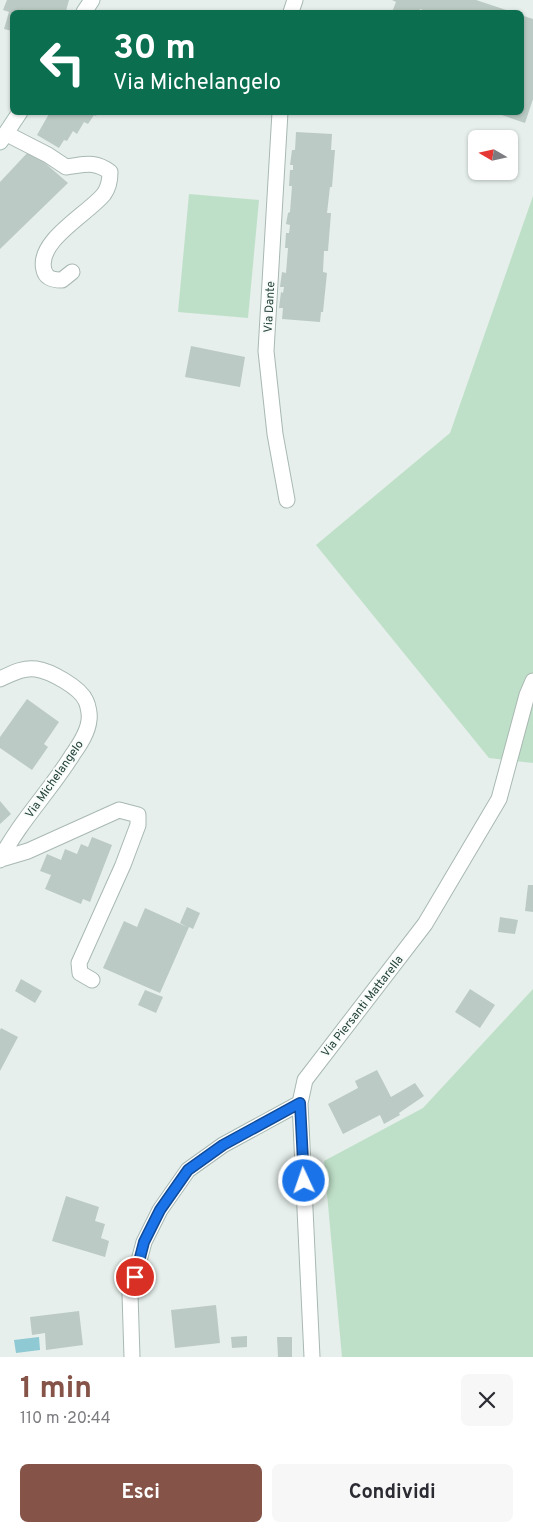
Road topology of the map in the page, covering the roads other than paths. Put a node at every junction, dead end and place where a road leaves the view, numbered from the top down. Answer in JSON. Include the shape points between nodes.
{"nodes":[{"id":1,"x":18,"y":115,"type":"edge"},
{"id":2,"x":280,"y":115,"type":"edge"},
{"id":3,"x":3,"y":138,"type":"edge"},
{"id":4,"x":72,"y":272,"type":"dead end"},
{"id":5,"x":287,"y":500,"type":"dead end"},
{"id":6,"x":0,"y":679,"type":"edge"},
{"id":7,"x":533,"y":681,"type":"edge"},
{"id":8,"x":0,"y":860,"type":"edge"},
{"id":9,"x":92,"y":980,"type":"dead end"},
{"id":10,"x":300,"y":1103,"type":"junction"},
{"id":11,"x":132,"y":1357,"type":"edge"},
{"id":12,"x":312,"y":1357,"type":"edge"}],
"edges":[{"from":1,"to":3,"type":"street"},
{"from":2,"to":5,"type":"street","name":"Via Dante","via":[[266,351],[275,434]]},
{"from":3,"to":4,"type":"street","via":[[48,155],[66,167],[91,164],[110,172],[110,185],[102,196],[50,243],[44,256],[43,269],[52,280],[62,280]]},
{"from":6,"to":8,"type":"street","name":"Via Michelangelo","via":[[16,671],[36,669],[59,678],[86,701],[89,719],[84,736],[60,776]]},
{"from":7,"to":10,"type":"street","name":"Via Piersanti Mattarella","via":[[499,799],[426,924],[305,1080]]},
{"from":8,"to":9,"type":"street","via":[[28,851],[119,810],[138,815],[138,825],[79,963],[80,973]]},
{"from":10,"to":11,"type":"street","via":[[223,1145],[188,1170],[160,1210],[144,1242],[130,1294]]},
{"from":10,"to":12,"type":"street","name":"Via Piersanti Mattarella"}]}
